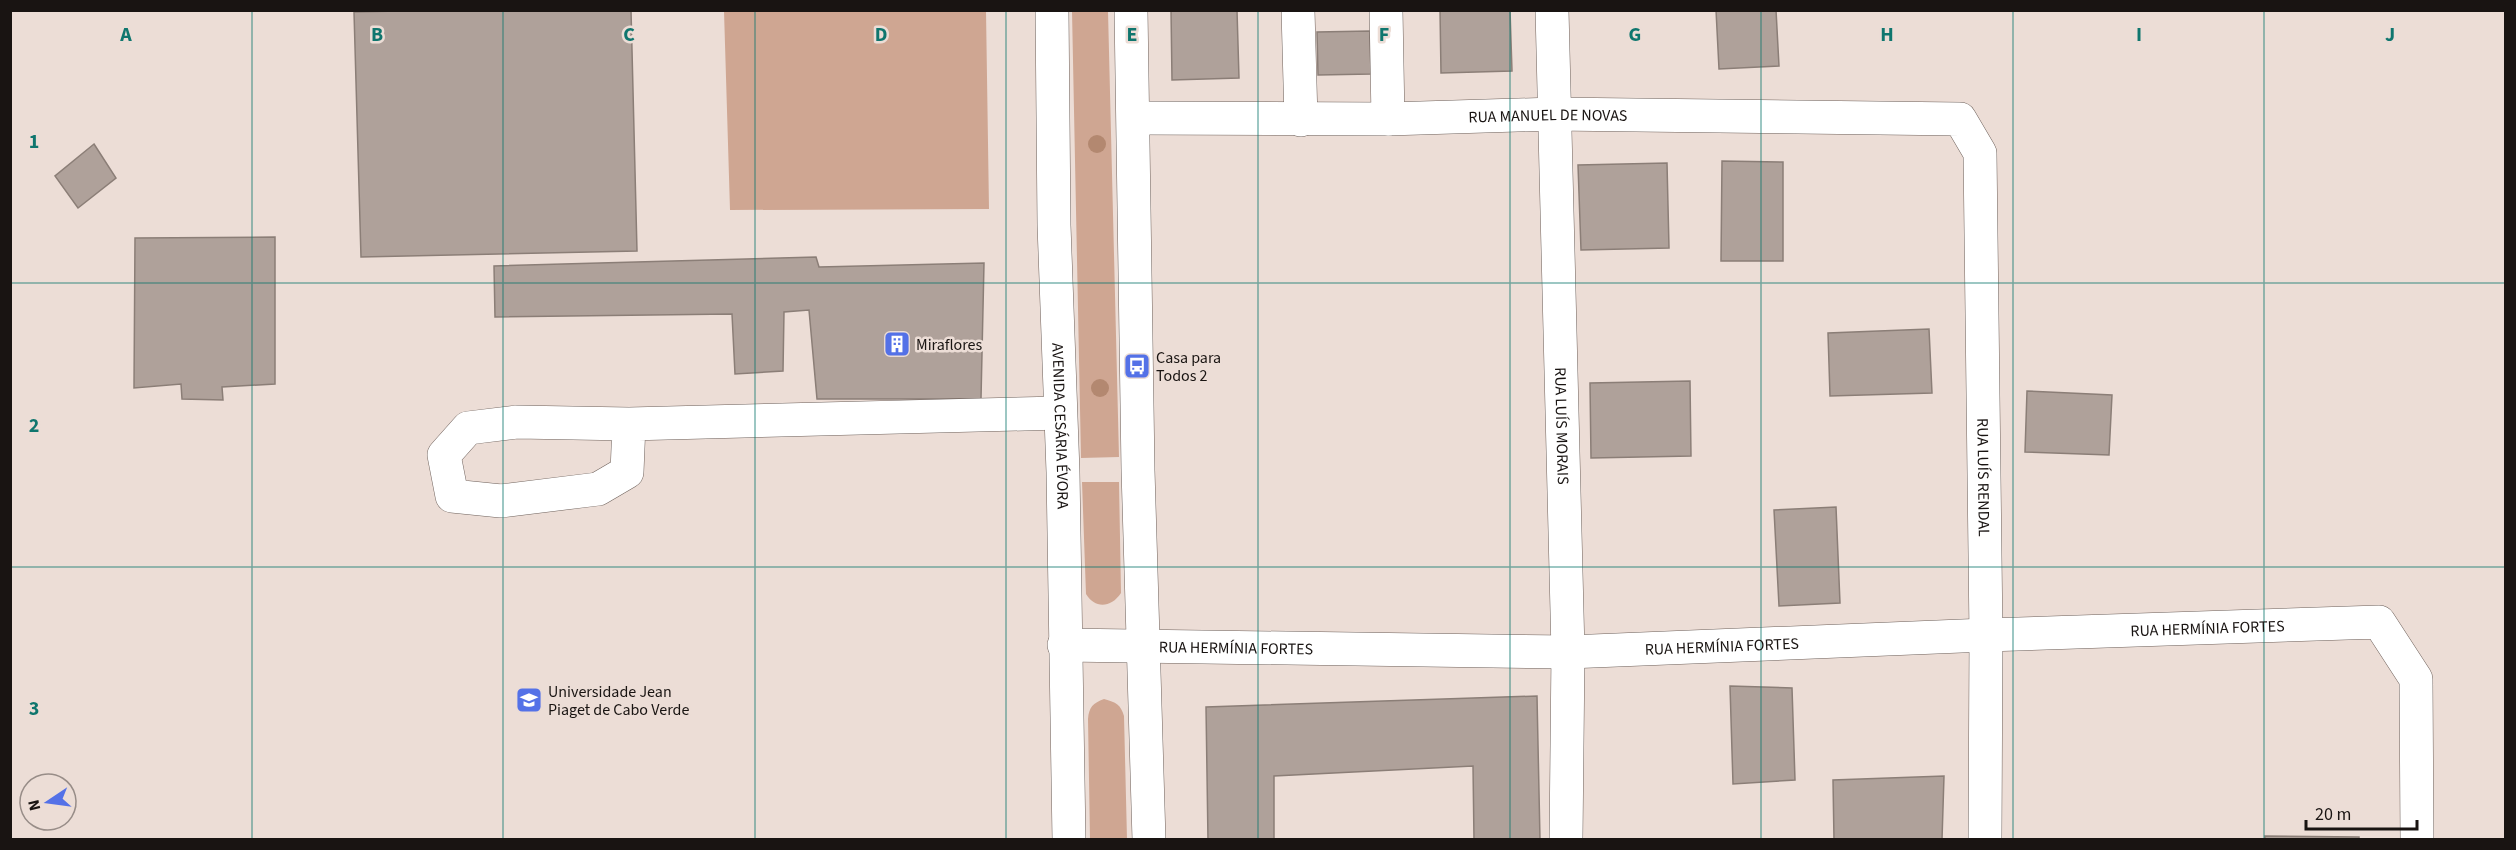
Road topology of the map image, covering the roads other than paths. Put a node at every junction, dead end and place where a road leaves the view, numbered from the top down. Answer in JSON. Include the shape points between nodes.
{"nodes":[{"id":1,"x":1052,"y":10,"type":"edge"},
{"id":2,"x":1131,"y":10,"type":"edge"},
{"id":3,"x":1298,"y":10,"type":"edge"},
{"id":4,"x":1386,"y":10,"type":"edge"},
{"id":5,"x":1552,"y":10,"type":"edge"},
{"id":6,"x":1554,"y":114,"type":"junction"},
{"id":7,"x":1134,"y":118,"type":"junction"},
{"id":8,"x":1388,"y":119,"type":"junction"},
{"id":9,"x":1960,"y":119,"type":"joint"},
{"id":10,"x":1301,"y":120,"type":"junction"},
{"id":11,"x":1060,"y":412,"type":"junction"},
{"id":12,"x":629,"y":424,"type":"junction"},
{"id":13,"x":1986,"y":635,"type":"junction"},
{"id":14,"x":1064,"y":645,"type":"junction"},
{"id":15,"x":1143,"y":646,"type":"junction"},
{"id":16,"x":1568,"y":652,"type":"junction"},
{"id":17,"x":1069,"y":840,"type":"edge"},
{"id":18,"x":1149,"y":840,"type":"edge"},
{"id":19,"x":1566,"y":840,"type":"edge"},
{"id":20,"x":1985,"y":840,"type":"edge"},
{"id":21,"x":2417,"y":840,"type":"edge"}],
"edges":[{"from":1,"to":11,"type":"street","name":"AVENIDA CESÁRIA ÉVORA"},
{"from":2,"to":7,"type":"street"},
{"from":3,"to":10,"type":"street"},
{"from":4,"to":8,"type":"street"},
{"from":5,"to":6,"type":"street","name":"RUA LUÍS MORAIS"},
{"from":6,"to":8,"type":"street","name":"RUA MANUEL DE NOVAS"},
{"from":6,"to":9,"type":"street","name":"RUA MANUEL DE NOVAS"},
{"from":6,"to":16,"type":"street","name":"RUA LUÍS MORAIS"},
{"from":7,"to":10,"type":"street","name":"RUA MANUEL DE NOVAS"},
{"from":7,"to":15,"type":"street"},
{"from":8,"to":10,"type":"street","name":"RUA MANUEL DE NOVAS"},
{"from":9,"to":13,"type":"street","name":"RUA LUÍS RENDAL","via":[[1980,153]]},
{"from":11,"to":12,"type":"street"},
{"from":11,"to":14,"type":"street","name":"AVENIDA CESÁRIA ÉVORA"},
{"from":12,"to":12,"type":"street","via":[[517,422],[468,428],[444,455],[452,496],[501,501],[598,489],[627,472]]},
{"from":13,"to":16,"type":"street","name":"RUA HERMÍNIA FORTES"},
{"from":13,"to":20,"type":"street","name":"RUA LUÍS RENDAL"},
{"from":13,"to":21,"type":"street","name":"RUA HERMÍNIA FORTES","via":[[2379,622],[2416,679]]},
{"from":14,"to":15,"type":"street","name":"RUA HERMÍNIA FORTES"},
{"from":14,"to":17,"type":"street","name":"AVENIDA CESÁRIA ÉVORA"},
{"from":15,"to":16,"type":"street","name":"RUA HERMÍNIA FORTES"},
{"from":15,"to":18,"type":"street"},
{"from":16,"to":19,"type":"street","name":"RUA LUÍS MORAIS"}]}
